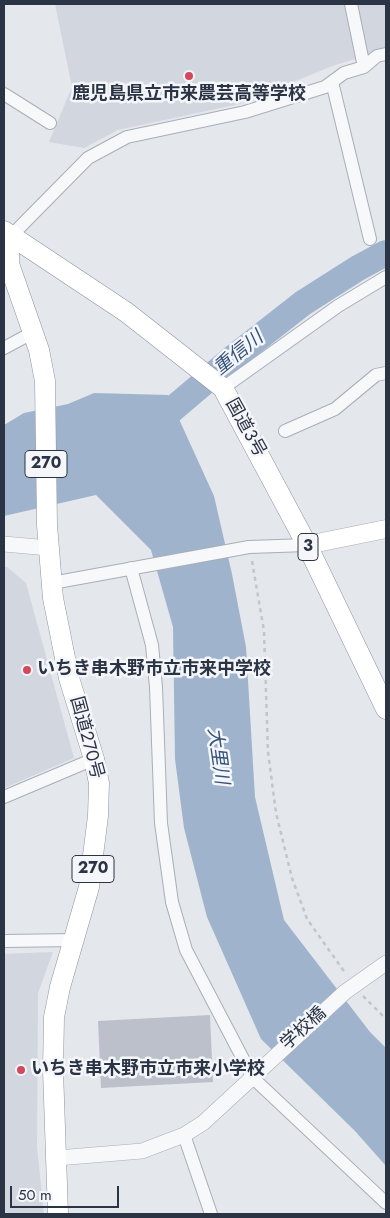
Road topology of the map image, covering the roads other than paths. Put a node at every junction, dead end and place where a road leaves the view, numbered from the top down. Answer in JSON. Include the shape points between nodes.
{"nodes":[{"id":1,"x":351,"y":4,"type":"edge"},
{"id":2,"x":386,"y":54,"type":"edge"},
{"id":3,"x":364,"y":67,"type":"junction"},
{"id":4,"x":332,"y":82,"type":"junction"},
{"id":5,"x":4,"y":94,"type":"edge"},
{"id":6,"x":50,"y":122,"type":"dead end"},
{"id":7,"x":8,"y":233,"type":"edge"},
{"id":8,"x":370,"y":239,"type":"dead end"},
{"id":9,"x":386,"y":277,"type":"edge"},
{"id":10,"x":10,"y":291,"type":"edge"},
{"id":11,"x":32,"y":333,"type":"junction"},
{"id":12,"x":4,"y":348,"type":"edge"},
{"id":13,"x":386,"y":374,"type":"edge"},
{"id":14,"x":223,"y":388,"type":"junction"},
{"id":15,"x":284,"y":431,"type":"dead end"},
{"id":16,"x":386,"y":529,"type":"edge"},
{"id":17,"x":4,"y":544,"type":"edge"},
{"id":18,"x":307,"y":544,"type":"junction"},
{"id":19,"x":49,"y":548,"type":"junction"},
{"id":20,"x":134,"y":567,"type":"junction"},
{"id":21,"x":52,"y":582,"type":"junction"},
{"id":22,"x":386,"y":710,"type":"edge"},
{"id":23,"x":94,"y":759,"type":"junction"},
{"id":24,"x":4,"y":797,"type":"edge"},
{"id":25,"x":75,"y":940,"type":"junction"},
{"id":26,"x":4,"y":941,"type":"edge"},
{"id":27,"x":386,"y":963,"type":"edge"},
{"id":28,"x":258,"y":1072,"type":"junction"},
{"id":29,"x":184,"y":1135,"type":"junction"},
{"id":30,"x":57,"y":1158,"type":"junction"},
{"id":31,"x":386,"y":1203,"type":"edge"},
{"id":32,"x":58,"y":1214,"type":"edge"},
{"id":33,"x":211,"y":1214,"type":"edge"}],
"edges":[{"from":1,"to":3,"type":"street"},
{"from":2,"to":3,"type":"street","via":[[377,56]]},
{"from":3,"to":4,"type":"street","via":[[344,73]]},
{"from":4,"to":7,"type":"street","via":[[245,112],[127,137],[88,158]]},
{"from":4,"to":8,"type":"street"},
{"from":5,"to":6,"type":"street"},
{"from":7,"to":10,"type":"highway","name":"国道270号","number":"270"},
{"from":7,"to":14,"type":"highway","name":"国道3号","number":"3","via":[[126,312]]},
{"from":9,"to":14,"type":"street","via":[[338,306]]},
{"from":10,"to":11,"type":"highway","name":"国道270号","number":"270"},
{"from":11,"to":12,"type":"street"},
{"from":11,"to":19,"type":"highway","name":"国道270号","number":"270","via":[[43,366]]},
{"from":13,"to":15,"type":"street","via":[[376,375],[335,409]]},
{"from":14,"to":18,"type":"highway","name":"国道3号","number":"3"},
{"from":16,"to":18,"type":"main road"},
{"from":17,"to":19,"type":"street"},
{"from":18,"to":20,"type":"street","via":[[245,548]]},
{"from":18,"to":22,"type":"highway","name":"国道3号","number":"3"},
{"from":19,"to":21,"type":"highway","name":"国道270号","number":"270"},
{"from":20,"to":21,"type":"street"},
{"from":20,"to":28,"type":"street","via":[[152,645],[160,822],[172,902],[186,950]]},
{"from":21,"to":23,"type":"highway","name":"国道270号","number":"270","via":[[62,650]]},
{"from":23,"to":24,"type":"street"},
{"from":23,"to":25,"type":"highway","name":"国道270号","number":"270","via":[[99,783],[95,853]]},
{"from":25,"to":26,"type":"street"},
{"from":25,"to":30,"type":"highway","name":"国道270号","number":"270","via":[[54,1017]]},
{"from":27,"to":28,"type":"street","name":"学校橋","via":[[350,989]]},
{"from":28,"to":29,"type":"street","name":"学校橋","via":[[203,1123]]},
{"from":28,"to":31,"type":"street"},
{"from":29,"to":30,"type":"street","name":"学校橋","via":[[142,1151]]},
{"from":29,"to":33,"type":"street"},
{"from":30,"to":32,"type":"highway","name":"国道270号","number":"270"}]}
